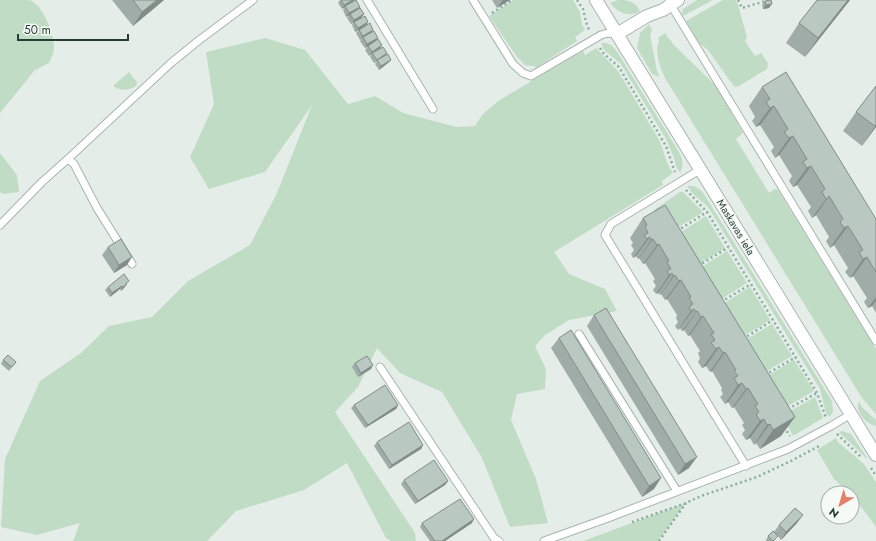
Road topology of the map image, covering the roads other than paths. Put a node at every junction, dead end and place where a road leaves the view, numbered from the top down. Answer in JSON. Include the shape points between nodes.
{"nodes":[{"id":1,"x":253,"y":0,"type":"edge"},
{"id":2,"x":367,"y":0,"type":"edge"},
{"id":3,"x":473,"y":0,"type":"edge"},
{"id":4,"x":596,"y":0,"type":"edge"},
{"id":5,"x":670,"y":1,"type":"edge"},
{"id":6,"x":617,"y":34,"type":"junction"},
{"id":7,"x":432,"y":109,"type":"dead end"},
{"id":8,"x":68,"y":159,"type":"junction"},
{"id":9,"x":700,"y":169,"type":"junction"},
{"id":10,"x":0,"y":225,"type":"edge"},
{"id":11,"x":132,"y":264,"type":"edge"},
{"id":12,"x":579,"y":334,"type":"dead end"},
{"id":13,"x":876,"y":342,"type":"edge"},
{"id":14,"x":380,"y":367,"type":"dead end"},
{"id":15,"x":850,"y":414,"type":"junction"},
{"id":16,"x":872,"y":439,"type":"edge"},
{"id":17,"x":876,"y":455,"type":"edge"},
{"id":18,"x":746,"y":466,"type":"junction"},
{"id":19,"x":677,"y":491,"type":"junction"},
{"id":20,"x":499,"y":541,"type":"edge"},
{"id":21,"x":544,"y":541,"type":"edge"}],
"edges":[{"from":1,"to":8,"type":"lane","via":[[171,63]]},
{"from":2,"to":7,"type":"lane"},
{"from":3,"to":6,"type":"lane","via":[[513,64],[531,76],[601,35]]},
{"from":4,"to":6,"type":"street","name":"Maskavas iela"},
{"from":5,"to":6,"type":"street","via":[[663,10],[647,16]]},
{"from":5,"to":13,"type":"lane"},
{"from":6,"to":9,"type":"street","name":"Maskavas iela"},
{"from":8,"to":10,"type":"lane"},
{"from":8,"to":11,"type":"lane","via":[[74,164],[97,208]]},
{"from":9,"to":15,"type":"street","name":"Maskavas iela"},
{"from":9,"to":18,"type":"lane","via":[[611,224],[605,235]]},
{"from":12,"to":19,"type":"lane"},
{"from":14,"to":20,"type":"lane","via":[[494,538]]},
{"from":15,"to":16,"type":"street","name":"Maskavas iela"},
{"from":15,"to":18,"type":"lane","via":[[788,449]]},
{"from":16,"to":17,"type":"street","name":"Maskavas iela"},
{"from":18,"to":19,"type":"lane"},
{"from":19,"to":21,"type":"lane"}]}
